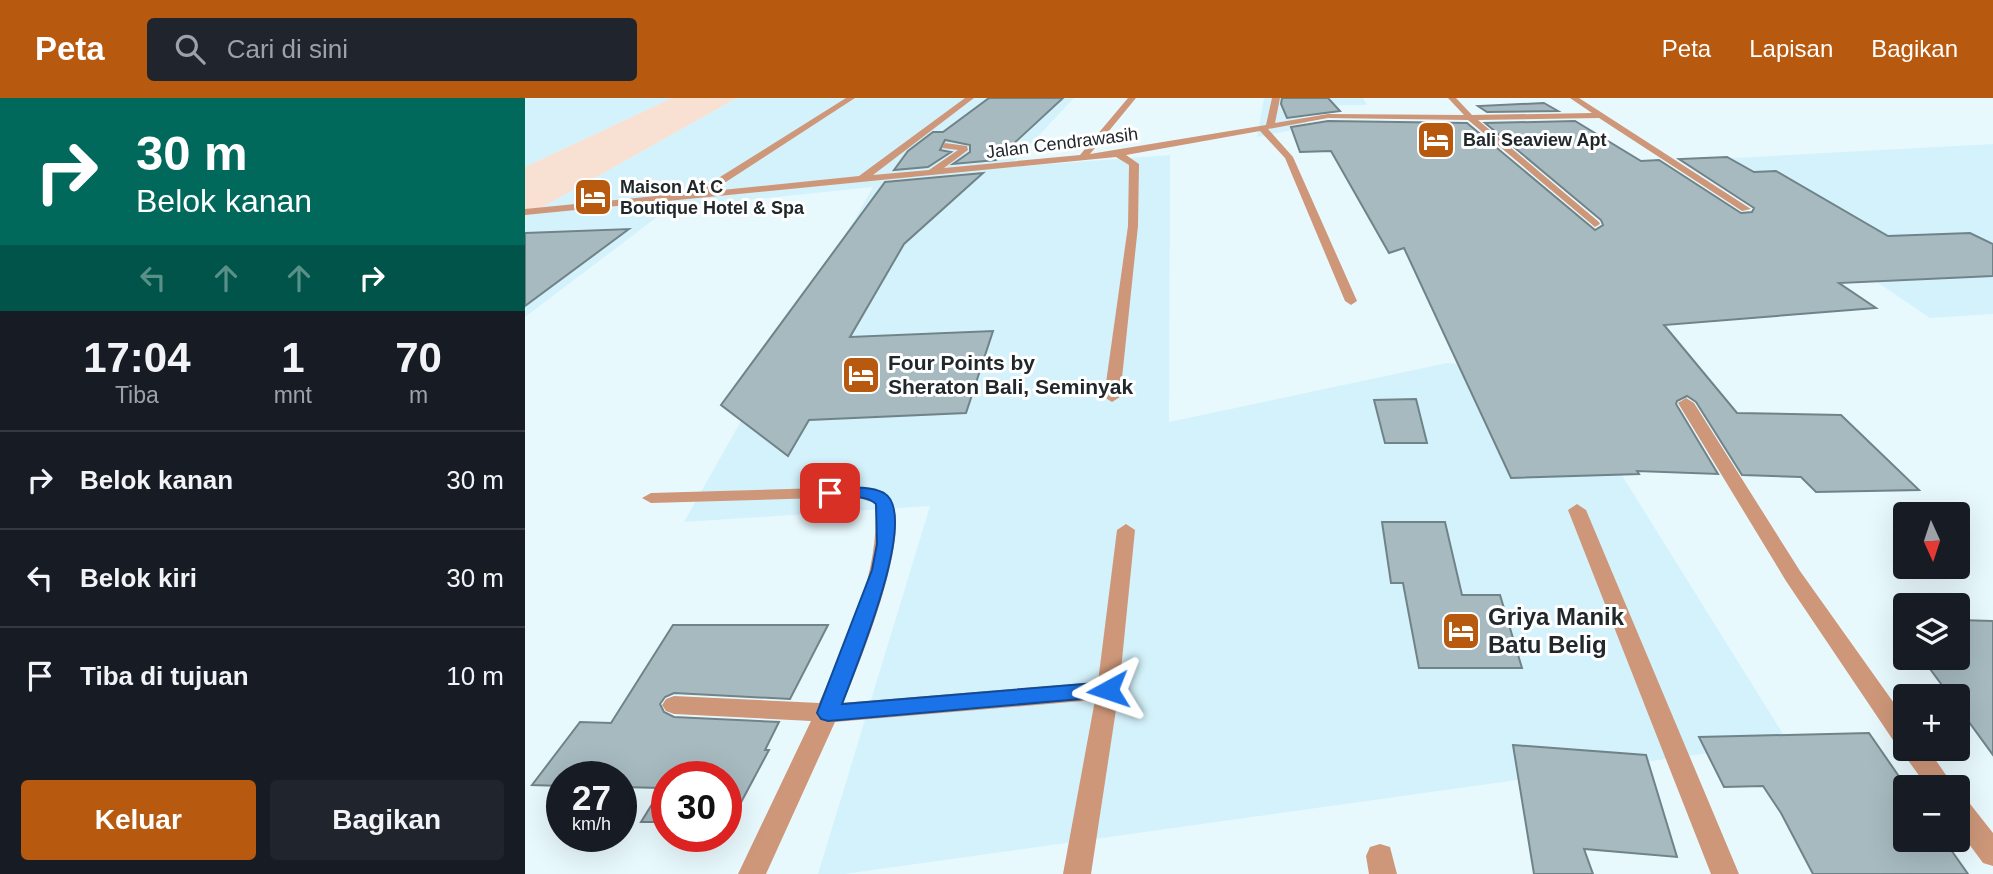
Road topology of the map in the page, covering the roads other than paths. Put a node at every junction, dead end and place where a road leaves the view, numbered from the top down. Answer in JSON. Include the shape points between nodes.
{"nodes":[{"id":1,"x":851,"y":98,"type":"edge"},
{"id":2,"x":970,"y":98,"type":"edge"},
{"id":3,"x":1132,"y":98,"type":"edge"},
{"id":4,"x":1276,"y":98,"type":"edge"},
{"id":5,"x":1452,"y":98,"type":"edge"},
{"id":6,"x":1574,"y":98,"type":"edge"},
{"id":7,"x":1601,"y":114,"type":"junction"},
{"id":8,"x":1470,"y":117,"type":"junction"},
{"id":9,"x":1267,"y":128,"type":"junction"},
{"id":10,"x":945,"y":146,"type":"dead end"},
{"id":11,"x":1118,"y":154,"type":"junction"},
{"id":12,"x":1082,"y":158,"type":"junction"},
{"id":13,"x":929,"y":174,"type":"junction"},
{"id":14,"x":859,"y":181,"type":"junction"},
{"id":15,"x":697,"y":195,"type":"junction"},
{"id":16,"x":1746,"y":209,"type":"dead end"},
{"id":17,"x":525,"y":212,"type":"edge"},
{"id":18,"x":1595,"y":225,"type":"dead end"},
{"id":19,"x":1351,"y":301,"type":"dead end"},
{"id":20,"x":1112,"y":397,"type":"dead end"},
{"id":21,"x":1686,"y":403,"type":"dead end"},
{"id":22,"x":651,"y":498,"type":"dead end"},
{"id":23,"x":1577,"y":510,"type":"dead end"},
{"id":24,"x":1126,"y":530,"type":"dead end"},
{"id":25,"x":1108,"y":690,"type":"junction"},
{"id":26,"x":674,"y":705,"type":"dead end"},
{"id":27,"x":828,"y":713,"type":"junction"},
{"id":28,"x":1893,"y":721,"type":"edge"},
{"id":29,"x":1970,"y":823,"type":"edge"},
{"id":30,"x":1993,"y":853,"type":"edge"},
{"id":31,"x":752,"y":874,"type":"edge"},
{"id":32,"x":1077,"y":874,"type":"edge"},
{"id":33,"x":1725,"y":874,"type":"edge"}],
"edges":[{"from":1,"to":15,"type":"street"},
{"from":2,"to":14,"type":"street"},
{"from":3,"to":12,"type":"street"},
{"from":4,"to":9,"type":"street"},
{"from":5,"to":8,"type":"street"},
{"from":6,"to":7,"type":"street"},
{"from":7,"to":8,"type":"street","name":"Jalan Cendrawasih"},
{"from":7,"to":16,"type":"street"},
{"from":8,"to":9,"type":"street","name":"Jalan Cendrawasih","via":[[1343,115]]},
{"from":8,"to":18,"type":"street"},
{"from":9,"to":11,"type":"street","name":"Jalan Cendrawasih"},
{"from":9,"to":19,"type":"street","via":[[1289,156]]},
{"from":10,"to":13,"type":"street","via":[[964,150]]},
{"from":11,"to":12,"type":"street","name":"Jalan Cendrawasih"},
{"from":11,"to":20,"type":"street","via":[[1134,164],[1134,187]]},
{"from":12,"to":13,"type":"street","name":"Jalan Cendrawasih"},
{"from":13,"to":14,"type":"street","name":"Jalan Cendrawasih"},
{"from":14,"to":15,"type":"street","name":"Jalan Cendrawasih"},
{"from":15,"to":17,"type":"street","name":"Jalan Cendrawasih"},
{"from":21,"to":28,"type":"street","via":[[1793,576]]},
{"from":22,"to":27,"type":"street","via":[[855,492],[879,496],[884,503],[886,544],[881,570]]},
{"from":23,"to":33,"type":"street"},
{"from":24,"to":25,"type":"street"},
{"from":25,"to":27,"type":"street"},
{"from":25,"to":32,"type":"street"},
{"from":26,"to":27,"type":"street"},
{"from":27,"to":31,"type":"street"},
{"from":29,"to":30,"type":"street"}]}
